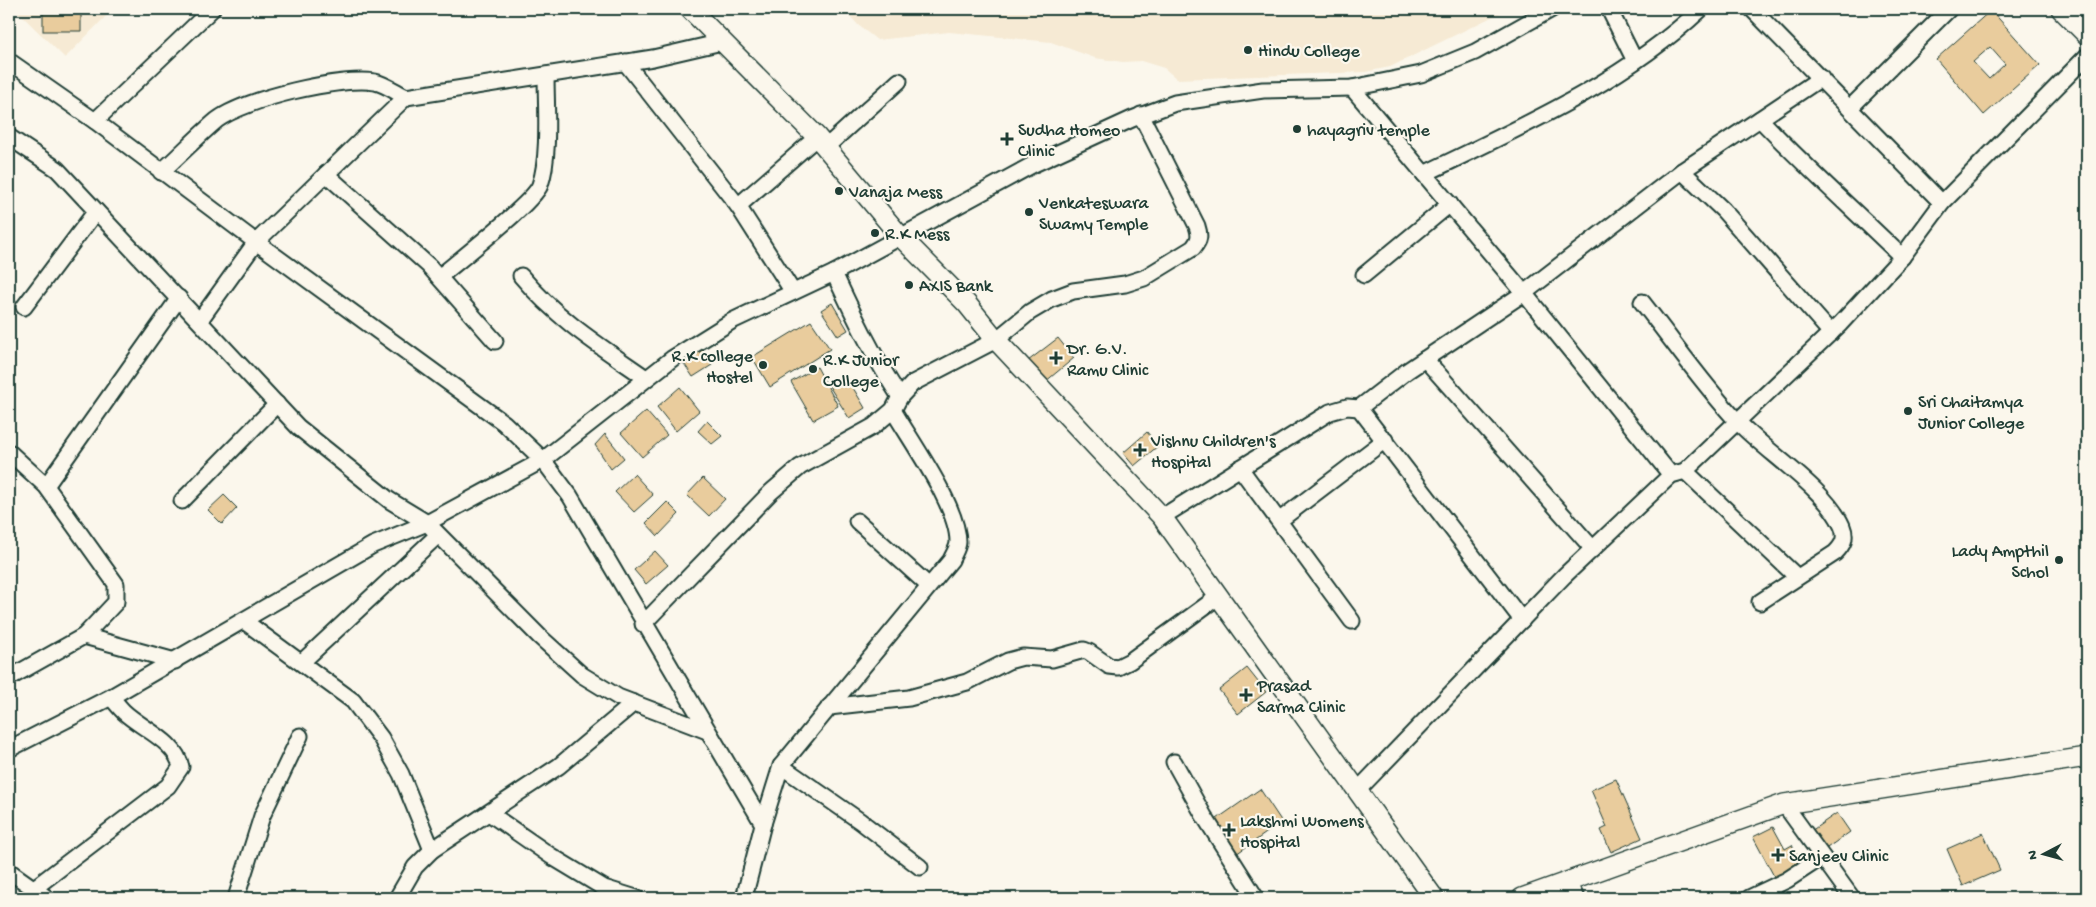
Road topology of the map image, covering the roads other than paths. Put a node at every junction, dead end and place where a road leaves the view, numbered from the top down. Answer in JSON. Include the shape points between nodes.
{"nodes":[{"id":1,"x":212,"y":9,"type":"edge"},
{"id":2,"x":690,"y":9,"type":"edge"},
{"id":3,"x":1552,"y":9,"type":"edge"},
{"id":4,"x":1609,"y":9,"type":"edge"},
{"id":5,"x":1701,"y":9,"type":"edge"},
{"id":6,"x":1752,"y":9,"type":"edge"},
{"id":7,"x":1949,"y":9,"type":"edge"},
{"id":8,"x":2061,"y":9,"type":"edge"},
{"id":9,"x":2087,"y":35,"type":"edge"},
{"id":10,"x":722,"y":42,"type":"junction"},
{"id":11,"x":2087,"y":56,"type":"edge"},
{"id":12,"x":9,"y":61,"type":"edge"},
{"id":13,"x":1635,"y":61,"type":"junction"},
{"id":14,"x":624,"y":62,"type":"junction"},
{"id":15,"x":546,"y":75,"type":"junction"},
{"id":16,"x":1821,"y":78,"type":"junction"},
{"id":17,"x":899,"y":81,"type":"dead end"},
{"id":18,"x":1352,"y":88,"type":"junction"},
{"id":19,"x":406,"y":97,"type":"junction"},
{"id":20,"x":1850,"y":108,"type":"junction"},
{"id":21,"x":1141,"y":115,"type":"junction"},
{"id":22,"x":1760,"y":119,"type":"junction"},
{"id":23,"x":95,"y":121,"type":"junction"},
{"id":24,"x":9,"y":137,"type":"edge"},
{"id":25,"x":821,"y":142,"type":"junction"},
{"id":26,"x":1682,"y":171,"type":"junction"},
{"id":27,"x":161,"y":172,"type":"junction"},
{"id":28,"x":326,"y":174,"type":"junction"},
{"id":29,"x":1424,"y":174,"type":"junction"},
{"id":30,"x":1942,"y":203,"type":"junction"},
{"id":31,"x":1450,"y":204,"type":"junction"},
{"id":32,"x":738,"y":206,"type":"junction"},
{"id":33,"x":96,"y":211,"type":"junction"},
{"id":34,"x":900,"y":236,"type":"junction"},
{"id":35,"x":256,"y":242,"type":"junction"},
{"id":36,"x":1902,"y":257,"type":"junction"},
{"id":37,"x":834,"y":273,"type":"junction"},
{"id":38,"x":1364,"y":275,"type":"dead end"},
{"id":39,"x":521,"y":276,"type":"dead end"},
{"id":40,"x":439,"y":277,"type":"junction"},
{"id":41,"x":793,"y":292,"type":"junction"},
{"id":42,"x":1524,"y":293,"type":"junction"},
{"id":43,"x":179,"y":298,"type":"junction"},
{"id":44,"x":1642,"y":302,"type":"dead end"},
{"id":45,"x":24,"y":307,"type":"dead end"},
{"id":46,"x":200,"y":320,"type":"junction"},
{"id":47,"x":1831,"y":333,"type":"junction"},
{"id":48,"x":996,"y":340,"type":"junction"},
{"id":49,"x":495,"y":341,"type":"dead end"},
{"id":50,"x":1426,"y":359,"type":"junction"},
{"id":51,"x":646,"y":378,"type":"junction"},
{"id":52,"x":277,"y":404,"type":"junction"},
{"id":53,"x":897,"y":404,"type":"junction"},
{"id":54,"x":1359,"y":408,"type":"junction"},
{"id":55,"x":1737,"y":422,"type":"junction"},
{"id":56,"x":1385,"y":440,"type":"junction"},
{"id":57,"x":9,"y":452,"type":"edge"},
{"id":58,"x":543,"y":460,"type":"junction"},
{"id":59,"x":1240,"y":468,"type":"junction"},
{"id":60,"x":1678,"y":473,"type":"junction"},
{"id":61,"x":46,"y":486,"type":"junction"},
{"id":62,"x":182,"y":501,"type":"dead end"},
{"id":63,"x":1162,"y":517,"type":"junction"},
{"id":64,"x":1280,"y":520,"type":"junction"},
{"id":65,"x":857,"y":521,"type":"dead end"},
{"id":66,"x":427,"y":523,"type":"junction"},
{"id":67,"x":438,"y":535,"type":"junction"},
{"id":68,"x":1593,"y":549,"type":"junction"},
{"id":69,"x":1798,"y":577,"type":"junction"},
{"id":70,"x":929,"y":586,"type":"junction"},
{"id":71,"x":1219,"y":596,"type":"junction"},
{"id":72,"x":1760,"y":602,"type":"dead end"},
{"id":73,"x":1522,"y":620,"type":"junction"},
{"id":74,"x":244,"y":621,"type":"junction"},
{"id":75,"x":1352,"y":621,"type":"dead end"},
{"id":76,"x":644,"y":624,"type":"junction"},
{"id":77,"x":84,"y":636,"type":"junction"},
{"id":78,"x":175,"y":661,"type":"junction"},
{"id":79,"x":302,"y":662,"type":"junction"},
{"id":80,"x":9,"y":678,"type":"edge"},
{"id":81,"x":111,"y":697,"type":"junction"},
{"id":82,"x":634,"y":703,"type":"junction"},
{"id":83,"x":829,"y":707,"type":"junction"},
{"id":84,"x":707,"y":731,"type":"junction"},
{"id":85,"x":300,"y":736,"type":"dead end"},
{"id":86,"x":9,"y":749,"type":"edge"},
{"id":87,"x":2087,"y":757,"type":"edge"},
{"id":88,"x":1174,"y":762,"type":"dead end"},
{"id":89,"x":781,"y":766,"type":"junction"},
{"id":90,"x":1357,"y":791,"type":"junction"},
{"id":91,"x":1784,"y":804,"type":"junction"},
{"id":92,"x":489,"y":813,"type":"junction"},
{"id":93,"x":763,"y":824,"type":"junction"},
{"id":94,"x":432,"y":850,"type":"junction"},
{"id":95,"x":1822,"y":857,"type":"junction"},
{"id":96,"x":920,"y":867,"type":"dead end"},
{"id":97,"x":9,"y":871,"type":"edge"},
{"id":98,"x":33,"y":889,"type":"junction"},
{"id":99,"x":1572,"y":890,"type":"edge"},
{"id":100,"x":47,"y":898,"type":"edge"},
{"id":101,"x":236,"y":898,"type":"edge"},
{"id":102,"x":397,"y":898,"type":"edge"},
{"id":103,"x":636,"y":898,"type":"edge"},
{"id":104,"x":744,"y":898,"type":"edge"},
{"id":105,"x":1256,"y":898,"type":"edge"},
{"id":106,"x":1434,"y":898,"type":"edge"},
{"id":107,"x":1522,"y":898,"type":"edge"},
{"id":108,"x":1749,"y":898,"type":"edge"},
{"id":109,"x":1852,"y":898,"type":"edge"}],
"edges":[{"from":1,"to":23,"type":"street"},
{"from":2,"to":10,"type":"street"},
{"from":3,"to":18,"type":"street","via":[[1475,52],[1421,74]]},
{"from":4,"to":13,"type":"street"},
{"from":5,"to":13,"type":"street","via":[[1676,32]]},
{"from":6,"to":16,"type":"street"},
{"from":7,"to":20,"type":"street"},
{"from":8,"to":9,"type":"street"},
{"from":10,"to":14,"type":"street"},
{"from":10,"to":25,"type":"street"},
{"from":11,"to":30,"type":"street"},
{"from":12,"to":23,"type":"street"},
{"from":13,"to":29,"type":"street","via":[[1606,81],[1533,121]]},
{"from":14,"to":15,"type":"street"},
{"from":14,"to":32,"type":"street"},
{"from":15,"to":19,"type":"street"},
{"from":15,"to":40,"type":"street","via":[[544,170],[540,187],[525,204]]},
{"from":16,"to":20,"type":"street"},
{"from":16,"to":22,"type":"street"},
{"from":17,"to":25,"type":"street"},
{"from":18,"to":21,"type":"street","via":[[1263,90],[1175,103]]},
{"from":18,"to":29,"type":"street"},
{"from":19,"to":27,"type":"street","via":[[376,82],[302,88],[237,109],[218,120]]},
{"from":19,"to":28,"type":"street"},
{"from":20,"to":30,"type":"street"},
{"from":21,"to":34,"type":"street","via":[[1034,164]]},
{"from":21,"to":48,"type":"street","via":[[1197,226],[1198,242],[1144,278],[1073,291],[1052,299],[1030,312]]},
{"from":22,"to":26,"type":"street"},
{"from":22,"to":36,"type":"street","via":[[1792,154],[1847,202]]},
{"from":23,"to":27,"type":"street"},
{"from":24,"to":33,"type":"street","via":[[57,169]]},
{"from":25,"to":32,"type":"street"},
{"from":25,"to":34,"type":"street"},
{"from":26,"to":42,"type":"street"},
{"from":26,"to":47,"type":"street","via":[[1723,210]]},
{"from":27,"to":35,"type":"street"},
{"from":28,"to":35,"type":"street"},
{"from":28,"to":40,"type":"street"},
{"from":29,"to":31,"type":"street"},
{"from":30,"to":36,"type":"street"},
{"from":31,"to":38,"type":"street"},
{"from":31,"to":42,"type":"street"},
{"from":32,"to":41,"type":"street"},
{"from":33,"to":43,"type":"street"},
{"from":33,"to":45,"type":"street"},
{"from":34,"to":37,"type":"street"},
{"from":34,"to":48,"type":"street","via":[[967,304]]},
{"from":35,"to":46,"type":"street"},
{"from":35,"to":58,"type":"street","via":[[504,423]]},
{"from":36,"to":47,"type":"street"},
{"from":37,"to":41,"type":"street"},
{"from":37,"to":53,"type":"street"},
{"from":39,"to":51,"type":"street","via":[[543,302],[576,330]]},
{"from":40,"to":49,"type":"street"},
{"from":41,"to":51,"type":"street","via":[[732,321]]},
{"from":42,"to":50,"type":"street"},
{"from":42,"to":60,"type":"street"},
{"from":43,"to":46,"type":"street"},
{"from":43,"to":61,"type":"street"},
{"from":44,"to":55,"type":"street"},
{"from":46,"to":52,"type":"street"},
{"from":47,"to":55,"type":"street"},
{"from":48,"to":53,"type":"street","via":[[913,383]]},
{"from":48,"to":63,"type":"street"},
{"from":50,"to":54,"type":"street"},
{"from":50,"to":68,"type":"street"},
{"from":51,"to":58,"type":"street"},
{"from":52,"to":62,"type":"street"},
{"from":52,"to":66,"type":"street","via":[[298,427],[389,500]]},
{"from":53,"to":70,"type":"street","via":[[947,503],[955,526],[958,544],[951,560]]},
{"from":53,"to":76,"type":"street","via":[[874,426],[800,467],[778,486]]},
{"from":54,"to":56,"type":"street"},
{"from":54,"to":59,"type":"street","via":[[1347,407],[1330,412]]},
{"from":55,"to":60,"type":"street"},
{"from":55,"to":69,"type":"street","via":[[1827,503],[1842,525],[1843,545]]},
{"from":56,"to":64,"type":"street"},
{"from":56,"to":73,"type":"street"},
{"from":57,"to":61,"type":"street"},
{"from":58,"to":66,"type":"street"},
{"from":58,"to":76,"type":"street","via":[[570,496]]},
{"from":59,"to":63,"type":"street"},
{"from":59,"to":64,"type":"street"},
{"from":60,"to":68,"type":"street"},
{"from":60,"to":69,"type":"street"},
{"from":61,"to":77,"type":"street","via":[[116,584],[116,602]]},
{"from":63,"to":71,"type":"street"},
{"from":64,"to":75,"type":"street"},
{"from":65,"to":70,"type":"street"},
{"from":66,"to":67,"type":"street"},
{"from":66,"to":74,"type":"street","via":[[373,545]]},
{"from":67,"to":79,"type":"street"},
{"from":67,"to":82,"type":"street","via":[[582,675]]},
{"from":68,"to":73,"type":"street"},
{"from":69,"to":72,"type":"street"},
{"from":70,"to":83,"type":"street"},
{"from":71,"to":83,"type":"street","via":[[1118,667],[1109,666],[1084,650],[1052,659],[1023,657],[967,682],[908,698]]},
{"from":71,"to":90,"type":"street"},
{"from":73,"to":90,"type":"street"},
{"from":74,"to":78,"type":"street"},
{"from":74,"to":79,"type":"street"},
{"from":76,"to":84,"type":"street"},
{"from":77,"to":78,"type":"street"},
{"from":77,"to":80,"type":"street"},
{"from":78,"to":81,"type":"street"},
{"from":79,"to":94,"type":"street","via":[[353,701],[382,738],[401,774]]},
{"from":81,"to":86,"type":"street"},
{"from":81,"to":98,"type":"street","via":[[124,712],[173,749],[181,768],[168,786]]},
{"from":82,"to":84,"type":"street"},
{"from":82,"to":92,"type":"street","via":[[559,766]]},
{"from":83,"to":89,"type":"street"},
{"from":84,"to":93,"type":"street"},
{"from":85,"to":101,"type":"street","via":[[262,816]]},
{"from":87,"to":91,"type":"street"},
{"from":88,"to":105,"type":"street"},
{"from":89,"to":93,"type":"street"},
{"from":89,"to":96,"type":"street"},
{"from":90,"to":106,"type":"street"},
{"from":91,"to":95,"type":"street"},
{"from":91,"to":99,"type":"street"},
{"from":92,"to":94,"type":"street"},
{"from":92,"to":103,"type":"street","via":[[604,888]]},
{"from":93,"to":104,"type":"street"},
{"from":94,"to":102,"type":"street","via":[[415,866]]},
{"from":95,"to":108,"type":"street"},
{"from":95,"to":109,"type":"street"},
{"from":97,"to":98,"type":"street"},
{"from":98,"to":100,"type":"street"},
{"from":99,"to":107,"type":"street"}]}
